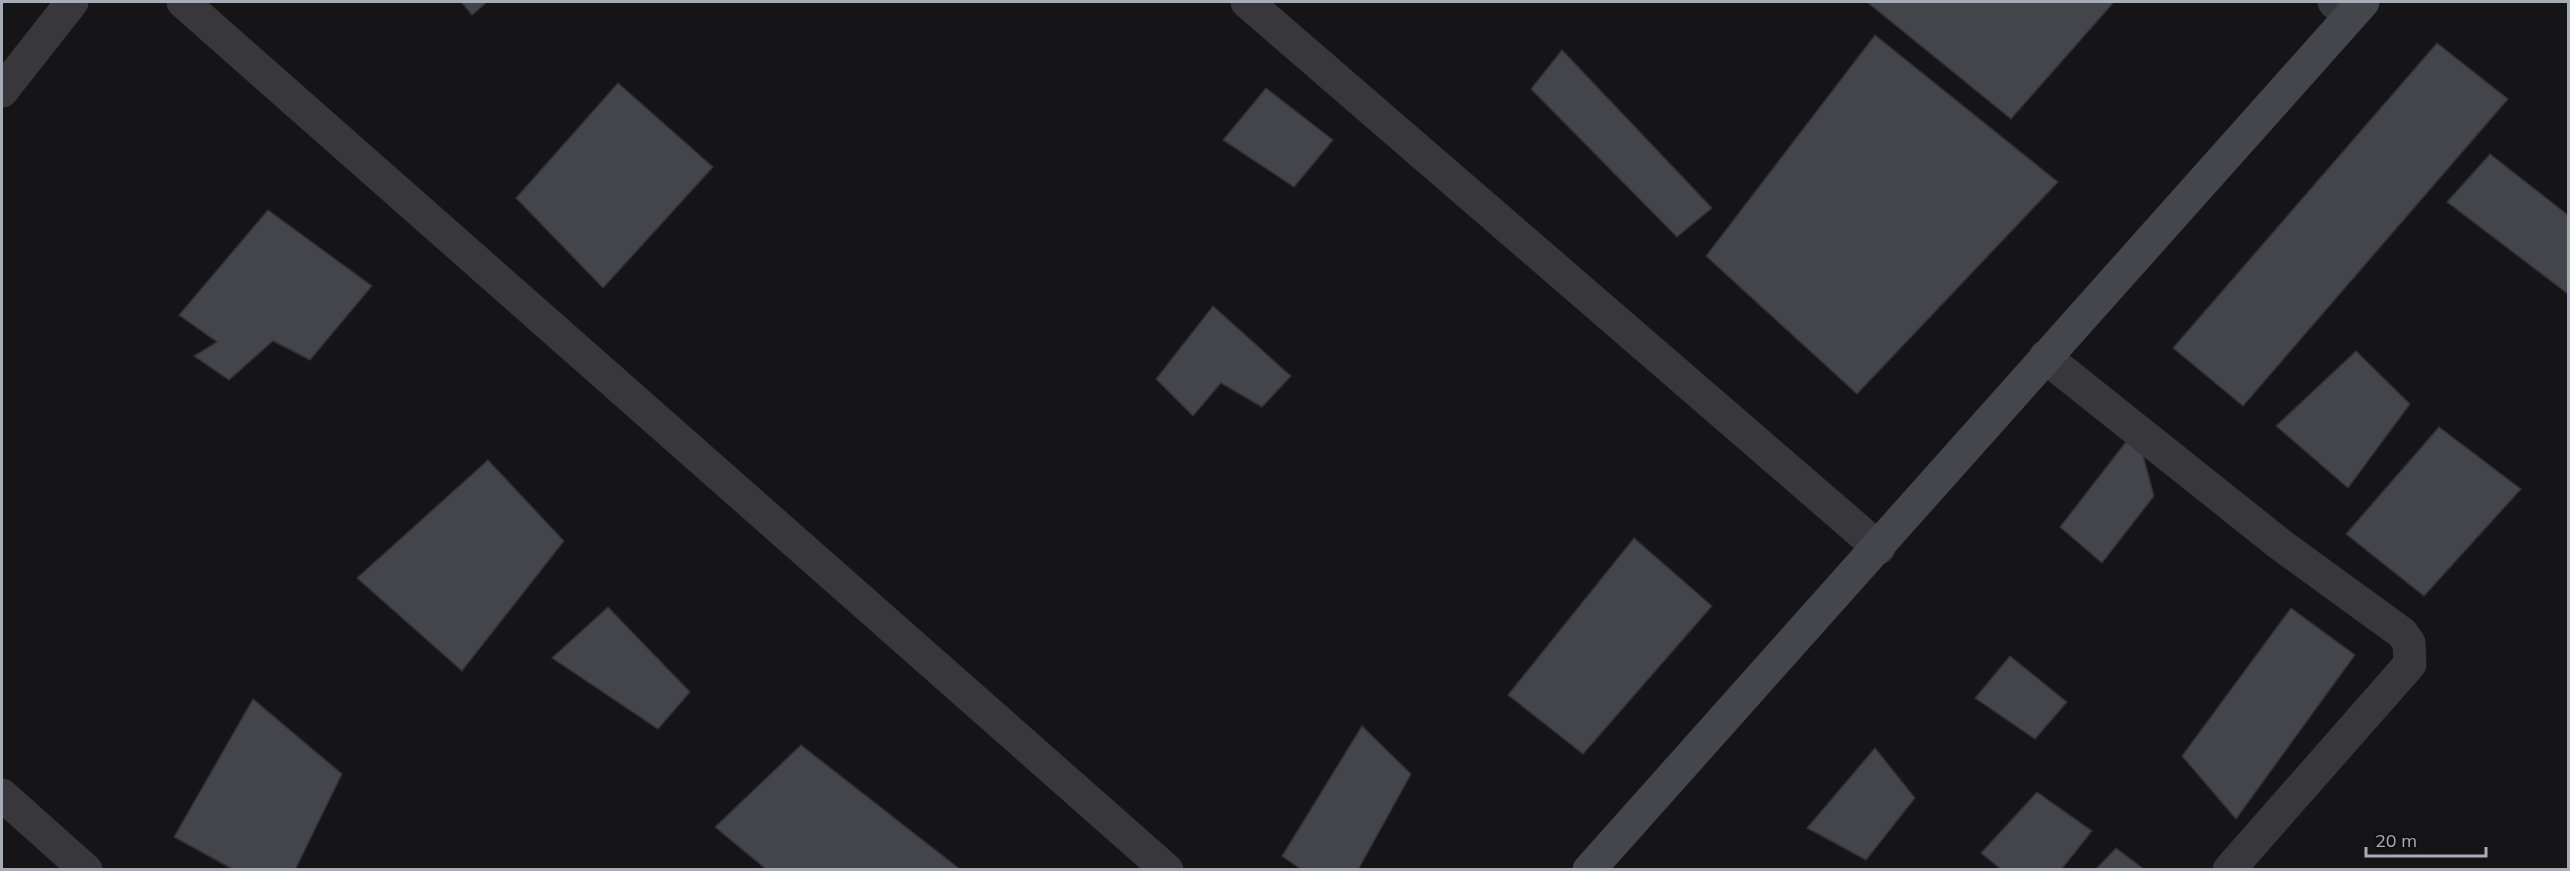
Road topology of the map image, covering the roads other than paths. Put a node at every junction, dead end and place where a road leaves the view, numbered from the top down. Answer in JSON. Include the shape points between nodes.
{"nodes":[{"id":1,"x":72,"y":2,"type":"edge"},
{"id":2,"x":183,"y":2,"type":"edge"},
{"id":3,"x":1247,"y":2,"type":"edge"},
{"id":4,"x":2349,"y":6,"type":"edge"},
{"id":5,"x":2,"y":91,"type":"edge"},
{"id":6,"x":2045,"y":357,"type":"junction"},
{"id":7,"x":1879,"y":548,"type":"junction"},
{"id":8,"x":2,"y":795,"type":"edge"},
{"id":9,"x":86,"y":870,"type":"edge"},
{"id":10,"x":1167,"y":870,"type":"edge"},
{"id":11,"x":1589,"y":870,"type":"edge"},
{"id":12,"x":2229,"y":870,"type":"edge"}],
"edges":[{"from":1,"to":5,"type":"street"},
{"from":2,"to":10,"type":"street"},
{"from":3,"to":7,"type":"street"},
{"from":4,"to":6,"type":"street"},
{"from":6,"to":7,"type":"street"},
{"from":6,"to":12,"type":"street","via":[[2281,545],[2402,633],[2409,643],[2410,664]]},
{"from":7,"to":11,"type":"street"},
{"from":8,"to":9,"type":"street"}]}
